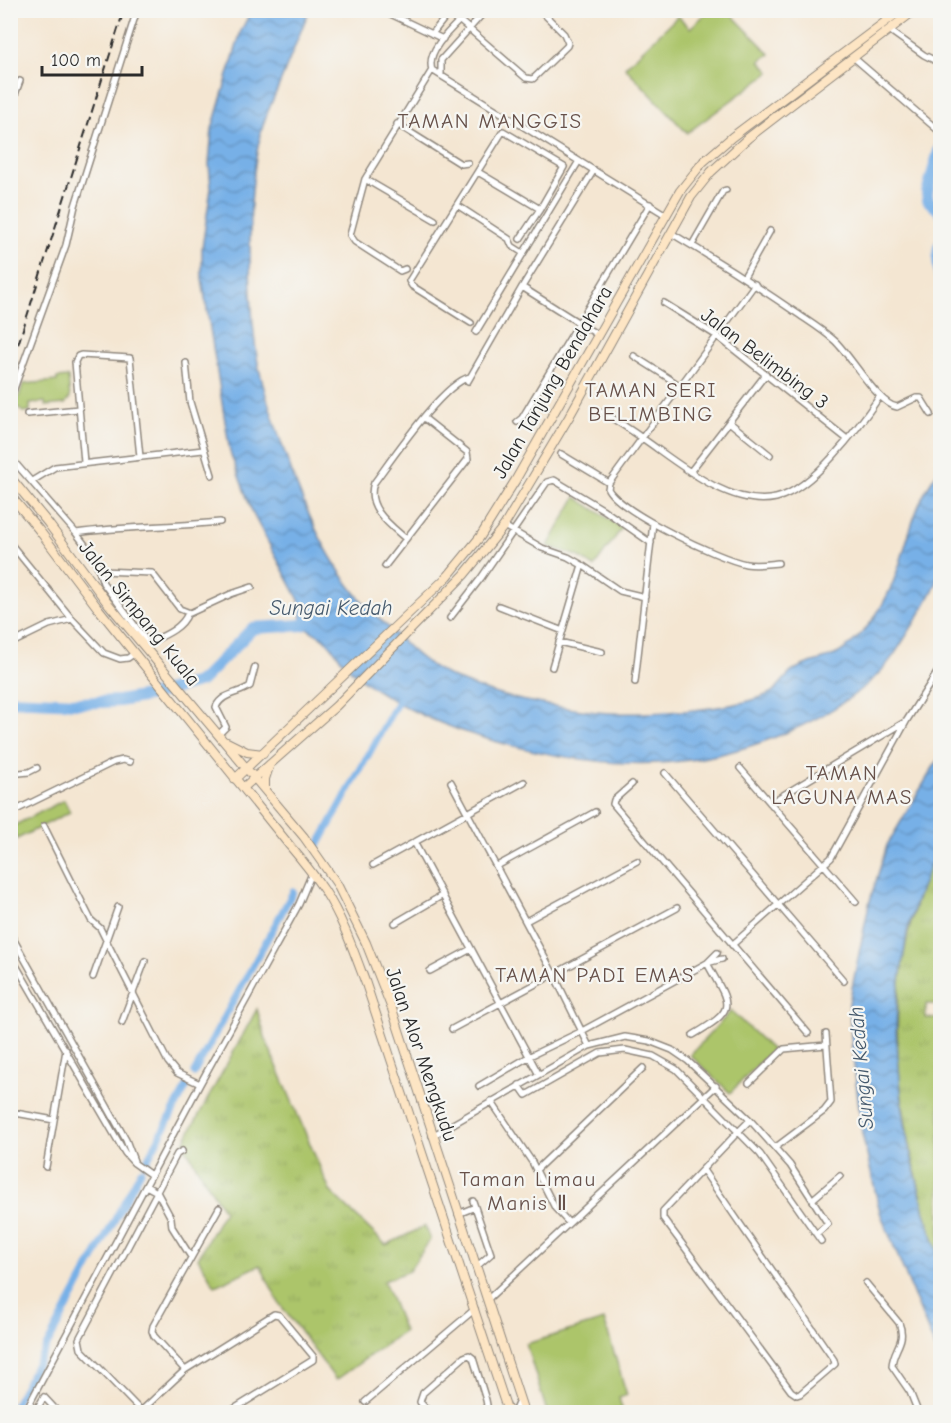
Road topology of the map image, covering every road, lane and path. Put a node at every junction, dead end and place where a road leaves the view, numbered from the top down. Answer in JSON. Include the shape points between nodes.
{"nodes":[{"id":1,"x":137,"y":10,"type":"edge"},
{"id":2,"x":382,"y":10,"type":"edge"},
{"id":3,"x":442,"y":10,"type":"edge"},
{"id":4,"x":470,"y":10,"type":"edge"},
{"id":5,"x":486,"y":10,"type":"edge"},
{"id":6,"x":540,"y":10,"type":"edge"},
{"id":7,"x":901,"y":10,"type":"edge"},
{"id":8,"x":915,"y":10,"type":"edge"},
{"id":9,"x":450,"y":12,"type":"edge"},
{"id":10,"x":460,"y":21,"type":"junction"},
{"id":11,"x":468,"y":29,"type":"junction"},
{"id":12,"x":889,"y":30,"type":"junction"},
{"id":13,"x":432,"y":34,"type":"junction"},
{"id":14,"x":443,"y":39,"type":"junction"},
{"id":15,"x":853,"y":57,"type":"junction"},
{"id":16,"x":940,"y":63,"type":"edge"},
{"id":17,"x":432,"y":70,"type":"junction"},
{"id":18,"x":441,"y":75,"type":"junction"},
{"id":19,"x":20,"y":81,"type":"dead end"},
{"id":20,"x":10,"y":108,"type":"edge"},
{"id":21,"x":397,"y":124,"type":"junction"},
{"id":22,"x":939,"y":131,"type":"edge"},
{"id":23,"x":579,"y":161,"type":"junction"},
{"id":24,"x":468,"y":163,"type":"dead end"},
{"id":25,"x":594,"y":170,"type":"junction"},
{"id":26,"x":478,"y":172,"type":"junction"},
{"id":27,"x":365,"y":179,"type":"junction"},
{"id":28,"x":726,"y":190,"type":"dead end"},
{"id":29,"x":650,"y":204,"type":"junction"},
{"id":30,"x":457,"y":205,"type":"junction"},
{"id":31,"x":540,"y":209,"type":"junction"},
{"id":32,"x":666,"y":215,"type":"junction"},
{"id":33,"x":435,"y":220,"type":"dead end"},
{"id":34,"x":771,"y":231,"type":"dead end"},
{"id":35,"x":671,"y":233,"type":"junction"},
{"id":36,"x":509,"y":239,"type":"junction"},
{"id":37,"x":520,"y":239,"type":"junction"},
{"id":38,"x":528,"y":244,"type":"junction"},
{"id":39,"x":692,"y":245,"type":"junction"},
{"id":40,"x":523,"y":253,"type":"junction"},
{"id":41,"x":405,"y":269,"type":"dead end"},
{"id":42,"x":744,"y":276,"type":"junction"},
{"id":43,"x":755,"y":284,"type":"junction"},
{"id":44,"x":522,"y":287,"type":"junction"},
{"id":45,"x":664,"y":303,"type":"dead end"},
{"id":46,"x":578,"y":322,"type":"junction"},
{"id":47,"x":471,"y":323,"type":"dead end"},
{"id":48,"x":476,"y":332,"type":"dead end"},
{"id":49,"x":598,"y":335,"type":"junction"},
{"id":50,"x":717,"y":336,"type":"junction"},
{"id":51,"x":634,"y":356,"type":"dead end"},
{"id":52,"x":186,"y":363,"type":"dead end"},
{"id":53,"x":766,"y":374,"type":"junction"},
{"id":54,"x":681,"y":386,"type":"junction"},
{"id":55,"x":880,"y":396,"type":"junction"},
{"id":56,"x":10,"y":400,"type":"edge"},
{"id":57,"x":79,"y":409,"type":"junction"},
{"id":58,"x":602,"y":412,"type":"dead end"},
{"id":59,"x":27,"y":414,"type":"dead end"},
{"id":60,"x":931,"y":414,"type":"dead end"},
{"id":61,"x":424,"y":418,"type":"junction"},
{"id":62,"x":518,"y":422,"type":"dead end"},
{"id":63,"x":729,"y":422,"type":"junction"},
{"id":64,"x":643,"y":438,"type":"junction"},
{"id":65,"x":847,"y":439,"type":"junction"},
{"id":66,"x":539,"y":440,"type":"junction"},
{"id":67,"x":551,"y":448,"type":"junction"},
{"id":68,"x":203,"y":450,"type":"junction"},
{"id":69,"x":561,"y":454,"type":"dead end"},
{"id":70,"x":770,"y":455,"type":"dead end"},
{"id":71,"x":10,"y":456,"type":"edge"},
{"id":72,"x":140,"y":457,"type":"junction"},
{"id":73,"x":84,"y":462,"type":"junction"},
{"id":74,"x":690,"y":472,"type":"junction"},
{"id":75,"x":212,"y":475,"type":"dead end"},
{"id":76,"x":10,"y":477,"type":"edge"},
{"id":77,"x":32,"y":481,"type":"junction"},
{"id":78,"x":609,"y":483,"type":"junction"},
{"id":79,"x":10,"y":495,"type":"edge"},
{"id":80,"x":220,"y":522,"type":"dead end"},
{"id":81,"x":653,"y":523,"type":"junction"},
{"id":82,"x":504,"y":526,"type":"junction"},
{"id":83,"x":514,"y":532,"type":"junction"},
{"id":84,"x":76,"y":533,"type":"junction"},
{"id":85,"x":406,"y":539,"type":"junction"},
{"id":86,"x":10,"y":543,"type":"edge"},
{"id":87,"x":651,"y":543,"type":"junction"},
{"id":88,"x":778,"y":563,"type":"dead end"},
{"id":89,"x":582,"y":565,"type":"junction"},
{"id":90,"x":385,"y":566,"type":"dead end"},
{"id":91,"x":101,"y":571,"type":"junction"},
{"id":92,"x":252,"y":587,"type":"dead end"},
{"id":93,"x":645,"y":597,"type":"junction"},
{"id":94,"x":499,"y":606,"type":"dead end"},
{"id":95,"x":188,"y":613,"type":"junction"},
{"id":96,"x":450,"y":618,"type":"dead end"},
{"id":97,"x":72,"y":619,"type":"junction"},
{"id":98,"x":563,"y":631,"type":"junction"},
{"id":99,"x":559,"y":642,"type":"junction"},
{"id":100,"x":10,"y":644,"type":"edge"},
{"id":101,"x":147,"y":647,"type":"junction"},
{"id":102,"x":602,"y":652,"type":"dead end"},
{"id":103,"x":135,"y":653,"type":"junction"},
{"id":104,"x":255,"y":667,"type":"dead end"},
{"id":105,"x":552,"y":667,"type":"dead end"},
{"id":106,"x":940,"y":668,"type":"edge"},
{"id":107,"x":635,"y":682,"type":"dead end"},
{"id":108,"x":907,"y":720,"type":"junction"},
{"id":109,"x":220,"y":737,"type":"junction"},
{"id":110,"x":263,"y":754,"type":"junction"},
{"id":111,"x":130,"y":762,"type":"dead end"},
{"id":112,"x":271,"y":763,"type":"junction"},
{"id":113,"x":37,"y":768,"type":"dead end"},
{"id":114,"x":246,"y":768,"type":"junction"},
{"id":115,"x":740,"y":768,"type":"dead end"},
{"id":116,"x":665,"y":773,"type":"dead end"},
{"id":117,"x":10,"y":774,"type":"edge"},
{"id":118,"x":254,"y":778,"type":"junction"},
{"id":119,"x":235,"y":779,"type":"junction"},
{"id":120,"x":451,"y":782,"type":"dead end"},
{"id":121,"x":524,"y":782,"type":"dead end"},
{"id":122,"x":632,"y":784,"type":"dead end"},
{"id":123,"x":243,"y":788,"type":"junction"},
{"id":124,"x":265,"y":790,"type":"junction"},
{"id":125,"x":770,"y":803,"type":"junction"},
{"id":126,"x":468,"y":811,"type":"junction"},
{"id":127,"x":595,"y":812,"type":"dead end"},
{"id":128,"x":10,"y":813,"type":"edge"},
{"id":129,"x":44,"y":826,"type":"dead end"},
{"id":130,"x":414,"y":842,"type":"junction"},
{"id":131,"x":637,"y":861,"type":"dead end"},
{"id":132,"x":824,"y":864,"type":"junction"},
{"id":133,"x":373,"y":865,"type":"dead end"},
{"id":134,"x":497,"y":866,"type":"junction"},
{"id":135,"x":312,"y":873,"type":"junction"},
{"id":136,"x":442,"y":895,"type":"junction"},
{"id":137,"x":856,"y":902,"type":"dead end"},
{"id":138,"x":778,"y":906,"type":"junction"},
{"id":139,"x":118,"y":907,"type":"dead end"},
{"id":140,"x":677,"y":908,"type":"dead end"},
{"id":141,"x":526,"y":921,"type":"junction"},
{"id":142,"x":395,"y":923,"type":"dead end"},
{"id":143,"x":10,"y":933,"type":"edge"},
{"id":144,"x":106,"y":940,"type":"junction"},
{"id":145,"x":732,"y":945,"type":"junction"},
{"id":146,"x":471,"y":949,"type":"junction"},
{"id":147,"x":723,"y":949,"type":"tunnel mouth"},
{"id":148,"x":728,"y":954,"type":"tunnel mouth"},
{"id":149,"x":10,"y":955,"type":"edge"},
{"id":150,"x":720,"y":956,"type":"tunnel mouth"},
{"id":151,"x":145,"y":962,"type":"dead end"},
{"id":152,"x":707,"y":963,"type":"junction"},
{"id":153,"x":430,"y":971,"type":"dead end"},
{"id":154,"x":554,"y":975,"type":"junction"},
{"id":155,"x":93,"y":977,"type":"dead end"},
{"id":156,"x":844,"y":981,"type":"dead end"},
{"id":157,"x":133,"y":994,"type":"junction"},
{"id":158,"x":501,"y":1003,"type":"junction"},
{"id":159,"x":122,"y":1022,"type":"dead end"},
{"id":160,"x":452,"y":1029,"type":"dead end"},
{"id":161,"x":582,"y":1031,"type":"junction"},
{"id":162,"x":808,"y":1033,"type":"dead end"},
{"id":163,"x":826,"y":1034,"type":"dead end"},
{"id":164,"x":693,"y":1035,"type":"dead end"},
{"id":165,"x":826,"y":1045,"type":"junction"},
{"id":166,"x":589,"y":1046,"type":"junction"},
{"id":167,"x":66,"y":1050,"type":"junction"},
{"id":168,"x":530,"y":1056,"type":"junction"},
{"id":169,"x":643,"y":1068,"type":"dead end"},
{"id":170,"x":538,"y":1074,"type":"junction"},
{"id":171,"x":749,"y":1083,"type":"dead end"},
{"id":172,"x":200,"y":1084,"type":"junction"},
{"id":173,"x":519,"y":1085,"type":"junction"},
{"id":174,"x":479,"y":1086,"type":"dead end"},
{"id":175,"x":716,"y":1086,"type":"junction"},
{"id":176,"x":704,"y":1096,"type":"junction"},
{"id":177,"x":491,"y":1101,"type":"junction"},
{"id":178,"x":10,"y":1112,"type":"edge"},
{"id":179,"x":54,"y":1119,"type":"junction"},
{"id":180,"x":750,"y":1120,"type":"junction"},
{"id":181,"x":738,"y":1132,"type":"junction"},
{"id":182,"x":432,"y":1136,"type":"junction"},
{"id":183,"x":776,"y":1147,"type":"junction"},
{"id":184,"x":182,"y":1151,"type":"dead end"},
{"id":185,"x":438,"y":1153,"type":"junction"},
{"id":186,"x":425,"y":1161,"type":"junction"},
{"id":187,"x":134,"y":1163,"type":"junction"},
{"id":188,"x":46,"y":1167,"type":"dead end"},
{"id":189,"x":536,"y":1170,"type":"junction"},
{"id":190,"x":703,"y":1170,"type":"junction"},
{"id":191,"x":151,"y":1175,"type":"junction"},
{"id":192,"x":840,"y":1176,"type":"dead end"},
{"id":193,"x":146,"y":1186,"type":"junction"},
{"id":194,"x":157,"y":1192,"type":"junction"},
{"id":195,"x":813,"y":1199,"type":"junction"},
{"id":196,"x":219,"y":1208,"type":"dead end"},
{"id":197,"x":458,"y":1214,"type":"junction"},
{"id":198,"x":569,"y":1223,"type":"junction"},
{"id":199,"x":816,"y":1234,"type":"junction"},
{"id":200,"x":820,"y":1241,"type":"dead end"},
{"id":201,"x":191,"y":1257,"type":"junction"},
{"id":202,"x":476,"y":1267,"type":"junction"},
{"id":203,"x":866,"y":1283,"type":"dead end"},
{"id":204,"x":487,"y":1300,"type":"junction"},
{"id":205,"x":475,"y":1309,"type":"junction"},
{"id":206,"x":185,"y":1370,"type":"junction"},
{"id":207,"x":520,"y":1399,"type":"junction"},
{"id":208,"x":365,"y":1402,"type":"dead end"},
{"id":209,"x":141,"y":1412,"type":"edge"},
{"id":210,"x":25,"y":1413,"type":"edge"},
{"id":211,"x":35,"y":1413,"type":"edge"},
{"id":212,"x":57,"y":1413,"type":"edge"},
{"id":213,"x":229,"y":1413,"type":"edge"},
{"id":214,"x":429,"y":1413,"type":"edge"},
{"id":215,"x":483,"y":1413,"type":"edge"},
{"id":216,"x":508,"y":1413,"type":"edge"},
{"id":217,"x":514,"y":1413,"type":"edge"},
{"id":218,"x":524,"y":1413,"type":"edge"},
{"id":219,"x":918,"y":1413,"type":"edge"}],
"edges":[{"from":1,"to":56,"type":"street","via":[[66,245]]},
{"from":2,"to":13,"type":"street"},
{"from":3,"to":9,"type":"street"},
{"from":4,"to":10,"type":"street"},
{"from":5,"to":11,"type":"street"},
{"from":6,"to":11,"type":"street","via":[[568,43],[533,79],[526,78]]},
{"from":7,"to":32,"type":"main road","name":"Jalan Tanjung Bendahara","via":[[711,155],[694,172]]},
{"from":8,"to":12,"type":"main road","name":"Jalan Tanjung Bendahara"},
{"from":9,"to":13,"type":"street"},
{"from":10,"to":11,"type":"street"},
{"from":10,"to":14,"type":"street"},
{"from":11,"to":18,"type":"street","via":[[441,60]]},
{"from":12,"to":15,"type":"main road","name":"Jalan Tanjung Bendahara"},
{"from":12,"to":16,"type":"street"},
{"from":13,"to":14,"type":"street"},
{"from":14,"to":17,"type":"street","via":[[432,53]]},
{"from":15,"to":22,"type":"street"},
{"from":15,"to":35,"type":"main road","name":"Jalan Tanjung Bendahara","via":[[748,138],[711,172]]},
{"from":17,"to":18,"type":"street"},
{"from":17,"to":21,"type":"street"},
{"from":18,"to":23,"type":"street"},
{"from":19,"to":20,"type":"street"},
{"from":21,"to":24,"type":"street","via":[[461,164]]},
{"from":21,"to":27,"type":"street"},
{"from":23,"to":25,"type":"street"},
{"from":23,"to":38,"type":"street"},
{"from":25,"to":29,"type":"street"},
{"from":25,"to":44,"type":"street"},
{"from":26,"to":30,"type":"street"},
{"from":26,"to":31,"type":"street"},
{"from":26,"to":31,"type":"street","via":[[503,131],[554,161],[564,167]]},
{"from":27,"to":33,"type":"street"},
{"from":27,"to":41,"type":"street","via":[[351,238],[400,271]]},
{"from":28,"to":39,"type":"street"},
{"from":29,"to":32,"type":"street"},
{"from":29,"to":46,"type":"street"},
{"from":30,"to":36,"type":"street"},
{"from":30,"to":47,"type":"street","via":[[410,284]]},
{"from":31,"to":37,"type":"street"},
{"from":32,"to":49,"type":"main road","name":"Jalan Tanjung Bendahara"},
{"from":34,"to":42,"type":"street"},
{"from":35,"to":39,"type":"street"},
{"from":35,"to":67,"type":"main road","name":"Jalan Tanjung Bendahara"},
{"from":36,"to":37,"type":"street"},
{"from":36,"to":40,"type":"street"},
{"from":37,"to":38,"type":"street"},
{"from":38,"to":40,"type":"street"},
{"from":39,"to":42,"type":"street"},
{"from":40,"to":48,"type":"street"},
{"from":42,"to":43,"type":"street"},
{"from":43,"to":50,"type":"street"},
{"from":43,"to":55,"type":"street","via":[[835,341]]},
{"from":44,"to":46,"type":"street"},
{"from":44,"to":61,"type":"street","via":[[469,379],[463,378],[440,397]]},
{"from":45,"to":50,"type":"street","name":"Jalan Belimbing 3"},
{"from":46,"to":49,"type":"street"},
{"from":46,"to":62,"type":"street"},
{"from":49,"to":66,"type":"main road","name":"Jalan Tanjung Bendahara"},
{"from":50,"to":53,"type":"street","name":"Jalan Belimbing 3"},
{"from":50,"to":54,"type":"street"},
{"from":51,"to":54,"type":"street"},
{"from":52,"to":68,"type":"street","via":[[190,402]]},
{"from":53,"to":63,"type":"street"},
{"from":53,"to":65,"type":"street","name":"Jalan Belimbing 3"},
{"from":54,"to":64,"type":"street"},
{"from":55,"to":60,"type":"street","via":[[897,407],[921,398]]},
{"from":55,"to":65,"type":"street"},
{"from":57,"to":59,"type":"street"},
{"from":57,"to":72,"type":"street","via":[[75,362],[78,356],[130,358]]},
{"from":57,"to":73,"type":"street"},
{"from":58,"to":64,"type":"street"},
{"from":61,"to":85,"type":"street","via":[[372,489],[381,515]]},
{"from":61,"to":85,"type":"street","via":[[469,455]]},
{"from":63,"to":70,"type":"street"},
{"from":63,"to":74,"type":"street"},
{"from":64,"to":74,"type":"street"},
{"from":64,"to":78,"type":"street"},
{"from":65,"to":74,"type":"street","via":[[825,466],[777,498],[746,498]]},
{"from":66,"to":67,"type":"main road"},
{"from":66,"to":110,"type":"main road","name":"Jalan Tanjung Bendahara","via":[[466,555]]},
{"from":67,"to":82,"type":"main road","name":"Jalan Tanjung Bendahara"},
{"from":68,"to":72,"type":"street"},
{"from":68,"to":75,"type":"street"},
{"from":69,"to":78,"type":"street"},
{"from":71,"to":77,"type":"street"},
{"from":72,"to":73,"type":"street"},
{"from":73,"to":77,"type":"street","via":[[55,467]]},
{"from":76,"to":101,"type":"main road","name":"Jalan Simpang Kuala","via":[[106,601]]},
{"from":77,"to":84,"type":"street"},
{"from":78,"to":81,"type":"street","via":[[612,495]]},
{"from":79,"to":103,"type":"main road","name":"Jalan Simpang Kuala"},
{"from":80,"to":84,"type":"street"},
{"from":81,"to":87,"type":"street"},
{"from":81,"to":88,"type":"street","via":[[726,559],[754,565]]},
{"from":82,"to":83,"type":"street"},
{"from":82,"to":112,"type":"main road","name":"Jalan Tanjung Bendahara","via":[[479,559],[336,706]]},
{"from":83,"to":87,"type":"street","via":[[550,480],[554,480]]},
{"from":83,"to":89,"type":"street"},
{"from":83,"to":96,"type":"street"},
{"from":84,"to":91,"type":"street"},
{"from":85,"to":90,"type":"street"},
{"from":86,"to":97,"type":"street"},
{"from":87,"to":93,"type":"street"},
{"from":89,"to":93,"type":"street","via":[[620,591]]},
{"from":89,"to":98,"type":"street"},
{"from":91,"to":95,"type":"street","via":[[152,573],[180,609]]},
{"from":91,"to":101,"type":"street","via":[[106,587]]},
{"from":92,"to":95,"type":"street"},
{"from":93,"to":107,"type":"street"},
{"from":94,"to":98,"type":"street"},
{"from":95,"to":101,"type":"street","via":[[177,627]]},
{"from":97,"to":100,"type":"street","via":[[49,625]]},
{"from":97,"to":103,"type":"street","via":[[104,653],[120,659]]},
{"from":98,"to":99,"type":"street"},
{"from":99,"to":102,"type":"street"},
{"from":99,"to":105,"type":"street"},
{"from":101,"to":109,"type":"main road","name":"Jalan Simpang Kuala"},
{"from":103,"to":119,"type":"main road","name":"Jalan Simpang Kuala"},
{"from":104,"to":109,"type":"street","via":[[250,686],[217,704],[226,727]]},
{"from":106,"to":108,"type":"street"},
{"from":108,"to":125,"type":"street"},
{"from":108,"to":132,"type":"street","via":[[834,855]]},
{"from":109,"to":110,"type":"main road","via":[[247,752]]},
{"from":109,"to":114,"type":"main road","name":"Jalan Simpang Kuala"},
{"from":110,"to":114,"type":"main road","name":"Jalan Tanjung Bendahara"},
{"from":111,"to":128,"type":"street","via":[[114,762]]},
{"from":112,"to":118,"type":"main road","name":"Jalan Tanjung Bendahara"},
{"from":112,"to":124,"type":"main road"},
{"from":113,"to":117,"type":"street"},
{"from":114,"to":118,"type":"main road","name":"Jalan Alor Mengkudu"},
{"from":114,"to":119,"type":"main road","name":"Jalan Tanjung Bendahara"},
{"from":115,"to":125,"type":"street"},
{"from":116,"to":138,"type":"street"},
{"from":118,"to":123,"type":"main road","name":"Jalan Tanjung Bendahara"},
{"from":118,"to":124,"type":"main road","name":"Jalan Alor Mengkudu"},
{"from":119,"to":123,"type":"main road","name":"Jalan Alor Mengkudu"},
{"from":120,"to":126,"type":"street"},
{"from":121,"to":126,"type":"street"},
{"from":122,"to":145,"type":"street","via":[[614,804]]},
{"from":123,"to":135,"type":"main road","name":"Jalan Alor Mengkudu"},
{"from":124,"to":182,"type":"main road","name":"Jalan Alor Mengkudu","via":[[332,877],[366,943],[392,1009]]},
{"from":125,"to":132,"type":"street"},
{"from":126,"to":130,"type":"street"},
{"from":126,"to":134,"type":"street"},
{"from":127,"to":134,"type":"street"},
{"from":129,"to":144,"type":"street","via":[[91,920]]},
{"from":130,"to":133,"type":"street"},
{"from":130,"to":136,"type":"street"},
{"from":131,"to":141,"type":"street"},
{"from":132,"to":137,"type":"street"},
{"from":132,"to":138,"type":"street"},
{"from":134,"to":141,"type":"street"},
{"from":135,"to":172,"type":"street","via":[[299,904]]},
{"from":135,"to":186,"type":"main road","name":"Jalan Alor Mengkudu","via":[[346,933]]},
{"from":136,"to":142,"type":"street"},
{"from":136,"to":146,"type":"street"},
{"from":138,"to":145,"type":"street"},
{"from":138,"to":156,"type":"street"},
{"from":139,"to":144,"type":"street"},
{"from":140,"to":154,"type":"street"},
{"from":141,"to":154,"type":"street"},
{"from":143,"to":187,"type":"street","via":[[126,1140]]},
{"from":144,"to":155,"type":"street"},
{"from":144,"to":157,"type":"street"},
{"from":145,"to":147,"type":"street"},
{"from":145,"to":148,"type":"street"},
{"from":145,"to":162,"type":"street"},
{"from":146,"to":153,"type":"street"},
{"from":146,"to":158,"type":"street"},
{"from":149,"to":167,"type":"street"},
{"from":150,"to":152,"type":"street"},
{"from":151,"to":157,"type":"street"},
{"from":152,"to":161,"type":"street"},
{"from":152,"to":164,"type":"street","via":[[722,991],[726,1010],[716,1022]]},
{"from":154,"to":158,"type":"street"},
{"from":154,"to":161,"type":"street"},
{"from":157,"to":159,"type":"street"},
{"from":157,"to":172,"type":"street","via":[[172,1068]]},
{"from":158,"to":160,"type":"street"},
{"from":158,"to":168,"type":"street"},
{"from":161,"to":166,"type":"street"},
{"from":161,"to":168,"type":"street"},
{"from":163,"to":165,"type":"street"},
{"from":165,"to":171,"type":"street","via":[[784,1049]]},
{"from":165,"to":183,"type":"street","via":[[831,1102]]},
{"from":166,"to":170,"type":"street"},
{"from":166,"to":175,"type":"street","via":[[625,1037],[649,1041],[672,1050]]},
{"from":167,"to":179,"type":"street"},
{"from":167,"to":187,"type":"street"},
{"from":168,"to":170,"type":"street"},
{"from":168,"to":174,"type":"street"},
{"from":169,"to":189,"type":"street"},
{"from":170,"to":173,"type":"street"},
{"from":172,"to":191,"type":"street"},
{"from":173,"to":176,"type":"street","via":[[526,1095],[600,1053],[625,1050],[666,1063]]},
{"from":173,"to":177,"type":"street"},
{"from":175,"to":176,"type":"street"},
{"from":175,"to":180,"type":"street"},
{"from":176,"to":181,"type":"street"},
{"from":176,"to":198,"type":"street"},
{"from":177,"to":182,"type":"street"},
{"from":177,"to":189,"type":"street"},
{"from":178,"to":179,"type":"street"},
{"from":179,"to":188,"type":"street"},
{"from":180,"to":181,"type":"street"},
{"from":180,"to":183,"type":"street"},
{"from":181,"to":190,"type":"street"},
{"from":181,"to":199,"type":"street","via":[[768,1164]]},
{"from":182,"to":185,"type":"main road","name":"Jalan Alor Mengkudu"},
{"from":183,"to":195,"type":"street"},
{"from":184,"to":194,"type":"street"},
{"from":185,"to":186,"type":"main road","via":[[429,1150]]},
{"from":185,"to":197,"type":"main road","name":"Jalan Alor Mengkudu"},
{"from":186,"to":205,"type":"main road","name":"Jalan Alor Mengkudu"},
{"from":187,"to":191,"type":"street"},
{"from":189,"to":198,"type":"street","via":[[549,1198]]},
{"from":190,"to":190,"type":"street","via":[[834,1360],[835,1364],[800,1394],[791,1391],[663,1218],[663,1211]]},
{"from":191,"to":193,"type":"street"},
{"from":192,"to":195,"type":"street"},
{"from":193,"to":194,"type":"street"},
{"from":193,"to":210,"type":"street"},
{"from":194,"to":201,"type":"street"},
{"from":194,"to":209,"type":"street","via":[[78,1344]]},
{"from":195,"to":199,"type":"street","via":[[828,1224]]},
{"from":196,"to":201,"type":"street"},
{"from":197,"to":202,"type":"main road","name":"Jalan Alor Mengkudu"},
{"from":197,"to":202,"type":"street","via":[[474,1204],[491,1254]]},
{"from":198,"to":204,"type":"street"},
{"from":199,"to":200,"type":"street"},
{"from":201,"to":206,"type":"street","via":[[152,1331]]},
{"from":202,"to":204,"type":"main road","name":"Jalan Alor Mengkudu"},
{"from":203,"to":219,"type":"street","via":[[899,1323],[902,1338],[892,1366],[910,1392]]},
{"from":204,"to":207,"type":"main road","name":"Jalan Alor Mengkudu"},
{"from":205,"to":208,"type":"street"},
{"from":205,"to":216,"type":"main road","name":"Jalan Alor Mengkudu"},
{"from":206,"to":209,"type":"street"},
{"from":206,"to":213,"type":"street","via":[[274,1314],[279,1315],[313,1360]]},
{"from":207,"to":217,"type":"street"},
{"from":207,"to":218,"type":"main road","name":"Jalan Alor Mengkudu"},
{"from":211,"to":212,"type":"street","via":[[44,1397]]},
{"from":214,"to":215,"type":"street","via":[[420,1397],[467,1355],[473,1359],[486,1400]]}]}
